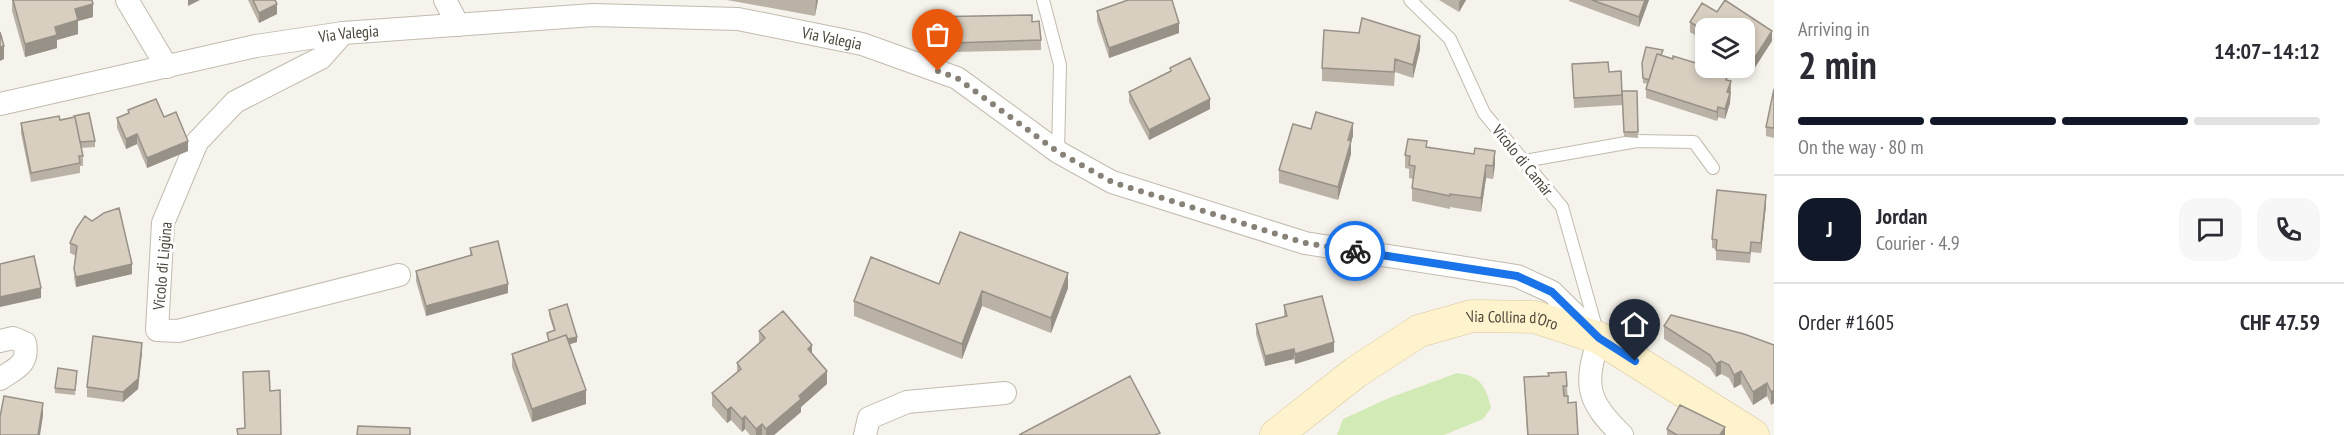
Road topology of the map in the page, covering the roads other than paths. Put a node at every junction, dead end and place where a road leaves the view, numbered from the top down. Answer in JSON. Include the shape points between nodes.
{"nodes":[{"id":1,"x":127,"y":0,"type":"edge"},
{"id":2,"x":445,"y":0,"type":"edge"},
{"id":3,"x":1043,"y":0,"type":"edge"},
{"id":4,"x":1410,"y":0,"type":"edge"},
{"id":5,"x":458,"y":26,"type":"junction"},
{"id":6,"x":343,"y":33,"type":"junction"},
{"id":7,"x":167,"y":67,"type":"junction"},
{"id":8,"x":0,"y":104,"type":"edge"},
{"id":9,"x":1058,"y":152,"type":"junction"},
{"id":10,"x":1524,"y":161,"type":"junction"},
{"id":11,"x":1713,"y":168,"type":"dead end"},
{"id":12,"x":399,"y":275,"type":"dead end"},
{"id":13,"x":1599,"y":338,"type":"junction"},
{"id":14,"x":0,"y":341,"type":"edge"},
{"id":15,"x":0,"y":379,"type":"edge"},
{"id":16,"x":1005,"y":393,"type":"dead end"},
{"id":17,"x":865,"y":435,"type":"edge"},
{"id":18,"x":1276,"y":435,"type":"edge"},
{"id":19,"x":1622,"y":435,"type":"edge"},
{"id":20,"x":1753,"y":435,"type":"edge"}],
"edges":[{"from":1,"to":7,"type":"street"},
{"from":2,"to":5,"type":"street"},
{"from":3,"to":9,"type":"lane","via":[[1060,65]]},
{"from":4,"to":10,"type":"lane","name":"Vicolo di Camár","via":[[1450,39],[1484,113]]},
{"from":5,"to":6,"type":"street","name":"Via Valegia"},
{"from":5,"to":9,"type":"street","name":"Via Valegia","via":[[593,15],[738,19],[862,44],[957,78]]},
{"from":6,"to":7,"type":"street","name":"Via Valegia","via":[[256,46]]},
{"from":6,"to":12,"type":"street","name":"Vicolo di Ligüna","via":[[321,58],[235,102],[197,142],[163,223],[157,330],[178,331]]},
{"from":7,"to":8,"type":"street","name":"Via Valegia"},
{"from":9,"to":13,"type":"street","name":"Via Valegia","via":[[1112,182],[1305,243],[1517,276],[1552,292]]},
{"from":10,"to":11,"type":"lane","via":[[1637,141],[1694,142]]},
{"from":10,"to":13,"type":"lane","name":"Vicolo di Camár","via":[[1562,207]]},
{"from":13,"to":18,"type":"street","name":"Via Collina d'Oro","via":[[1535,317],[1472,316],[1419,331],[1356,372]]},
{"from":13,"to":19,"type":"street","via":[[1590,387],[1598,410]]},
{"from":13,"to":20,"type":"street","name":"Via Collina d'Oro"},
{"from":14,"to":15,"type":"street","via":[[13,338],[25,343],[27,353],[24,362]]},
{"from":16,"to":17,"type":"street","via":[[907,402],[869,418]]}]}
